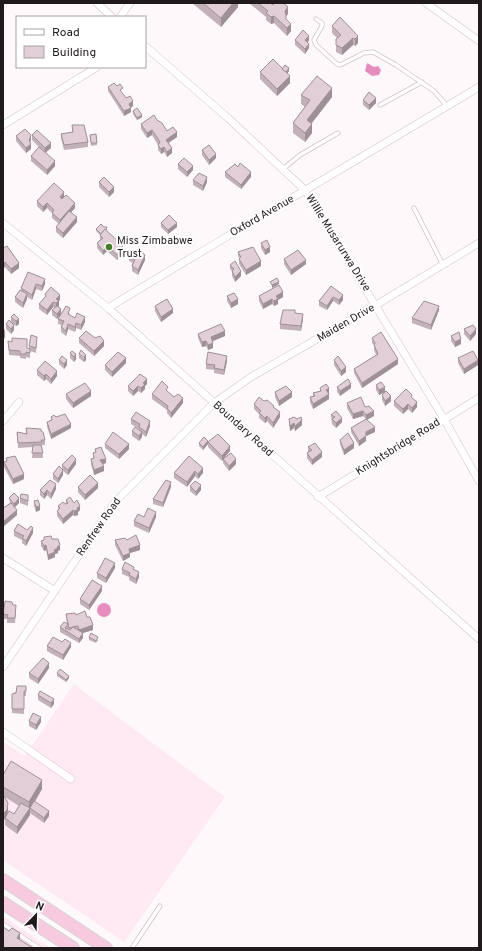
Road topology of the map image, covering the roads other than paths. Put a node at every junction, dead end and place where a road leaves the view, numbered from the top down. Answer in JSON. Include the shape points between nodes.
{"nodes":[{"id":1,"x":97,"y":3,"type":"edge"},
{"id":2,"x":130,"y":3,"type":"edge"},
{"id":3,"x":426,"y":3,"type":"edge"},
{"id":4,"x":111,"y":16,"type":"edge"},
{"id":5,"x":121,"y":16,"type":"edge"},
{"id":6,"x":316,"y":19,"type":"dead end"},
{"id":7,"x":479,"y":41,"type":"edge"},
{"id":8,"x":146,"y":47,"type":"edge"},
{"id":9,"x":95,"y":68,"type":"edge"},
{"id":10,"x":422,"y":82,"type":"junction"},
{"id":11,"x":479,"y":87,"type":"edge"},
{"id":12,"x":380,"y":105,"type":"dead end"},
{"id":13,"x":447,"y":106,"type":"junction"},
{"id":14,"x":3,"y":125,"type":"edge"},
{"id":15,"x":338,"y":133,"type":"dead end"},
{"id":16,"x":283,"y":169,"type":"junction"},
{"id":17,"x":306,"y":191,"type":"junction"},
{"id":18,"x":414,"y":208,"type":"dead end"},
{"id":19,"x":3,"y":223,"type":"edge"},
{"id":20,"x":479,"y":243,"type":"edge"},
{"id":21,"x":443,"y":265,"type":"junction"},
{"id":22,"x":376,"y":305,"type":"junction"},
{"id":23,"x":108,"y":308,"type":"junction"},
{"id":24,"x":479,"y":398,"type":"edge"},
{"id":25,"x":19,"y":402,"type":"dead end"},
{"id":26,"x":214,"y":403,"type":"junction"},
{"id":27,"x":444,"y":418,"type":"junction"},
{"id":28,"x":3,"y":421,"type":"edge"},
{"id":29,"x":479,"y":481,"type":"edge"},
{"id":30,"x":318,"y":496,"type":"junction"},
{"id":31,"x":3,"y":558,"type":"edge"},
{"id":32,"x":55,"y":591,"type":"junction"},
{"id":33,"x":479,"y":639,"type":"edge"},
{"id":34,"x":3,"y":667,"type":"edge"},
{"id":35,"x":3,"y":732,"type":"edge"},
{"id":36,"x":71,"y":779,"type":"dead end"},
{"id":37,"x":3,"y":880,"type":"edge"},
{"id":38,"x":3,"y":903,"type":"edge"},
{"id":39,"x":160,"y":906,"type":"dead end"},
{"id":40,"x":3,"y":924,"type":"edge"},
{"id":41,"x":39,"y":948,"type":"edge"},
{"id":42,"x":73,"y":948,"type":"edge"},
{"id":43,"x":106,"y":948,"type":"edge"},
{"id":44,"x":132,"y":948,"type":"edge"}],
"edges":[{"from":1,"to":4,"type":"street"},
{"from":2,"to":5,"type":"street"},
{"from":3,"to":7,"type":"street"},
{"from":6,"to":10,"type":"lane","via":[[322,22],[322,26],[314,40],[316,45],[337,64],[373,52]]},
{"from":8,"to":16,"type":"street","name":"Willie Musarurwa Drive"},
{"from":9,"to":14,"type":"street"},
{"from":10,"to":12,"type":"lane"},
{"from":10,"to":13,"type":"lane"},
{"from":11,"to":13,"type":"street","name":"Oxford Avenue"},
{"from":13,"to":17,"type":"street","name":"Oxford Avenue"},
{"from":15,"to":16,"type":"lane","via":[[300,155]]},
{"from":16,"to":17,"type":"street","name":"Willie Musarurwa Drive"},
{"from":17,"to":22,"type":"street","name":"Willie Musarurwa Drive"},
{"from":17,"to":23,"type":"street","name":"Oxford Avenue"},
{"from":18,"to":21,"type":"lane"},
{"from":19,"to":23,"type":"street","name":"Boundary Road"},
{"from":20,"to":21,"type":"street","name":"Maiden Drive"},
{"from":21,"to":22,"type":"street","name":"Maiden Drive"},
{"from":22,"to":26,"type":"street","name":"Maiden Drive","via":[[251,377]]},
{"from":22,"to":27,"type":"street","name":"Willie Musarurwa Drive"},
{"from":23,"to":26,"type":"street","name":"Boundary Road"},
{"from":24,"to":27,"type":"street","name":"Knightsbridge Road"},
{"from":25,"to":28,"type":"street"},
{"from":26,"to":30,"type":"street","name":"Boundary Road"},
{"from":26,"to":32,"type":"street","name":"Renfrew Road","via":[[115,502]]},
{"from":27,"to":29,"type":"street","name":"Willie Musarurwa Drive"},
{"from":27,"to":30,"type":"street","name":"Knightsbridge Road"},
{"from":30,"to":33,"type":"street","name":"Boundary Road"},
{"from":31,"to":32,"type":"street"},
{"from":32,"to":34,"type":"street","name":"Renfrew Road"},
{"from":35,"to":36,"type":"street"},
{"from":37,"to":43,"type":"highway"},
{"from":38,"to":42,"type":"highway"},
{"from":39,"to":44,"type":"lane"},
{"from":40,"to":41,"type":"lane"}]}
